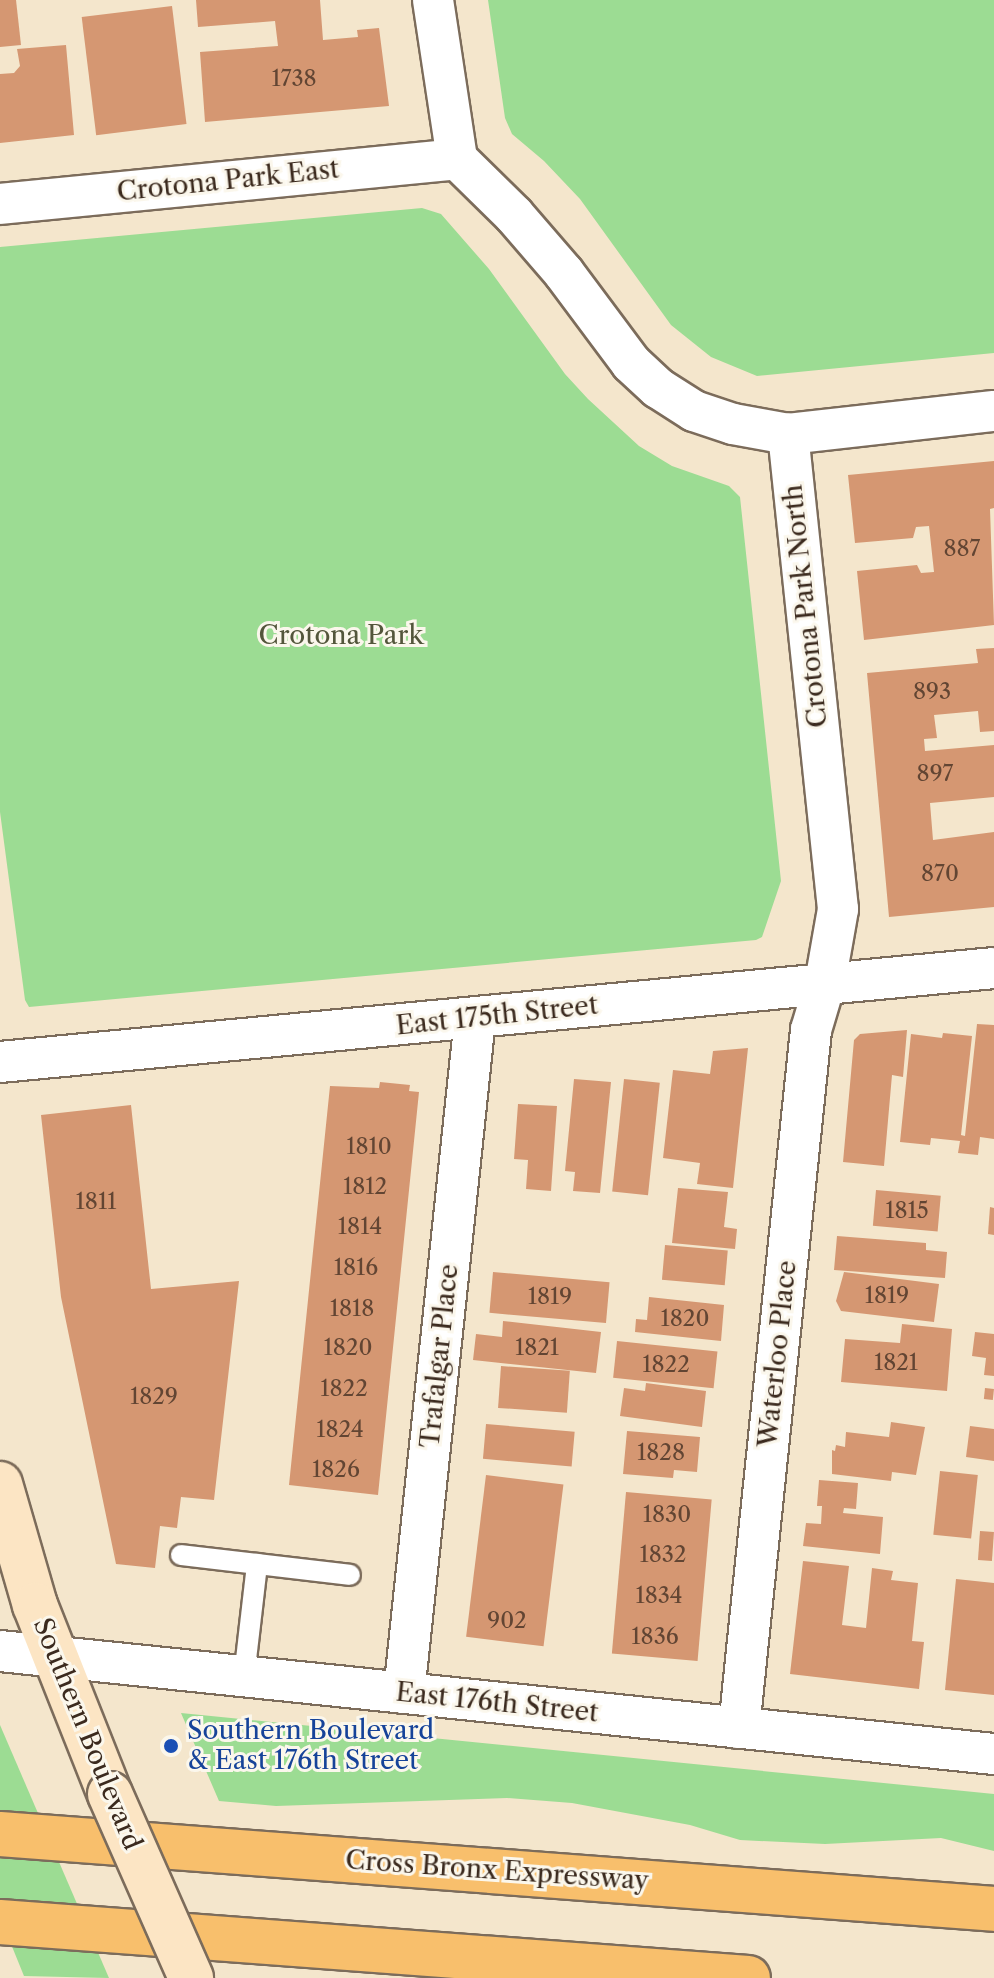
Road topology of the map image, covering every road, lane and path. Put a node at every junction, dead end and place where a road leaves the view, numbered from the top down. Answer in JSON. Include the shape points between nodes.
{"nodes":[{"id":1,"x":433,"y":0,"type":"edge"},
{"id":2,"x":457,"y":159,"type":"junction"},
{"id":3,"x":0,"y":204,"type":"edge"},
{"id":4,"x":994,"y":411,"type":"edge"},
{"id":5,"x":788,"y":434,"type":"junction"},
{"id":6,"x":994,"y":968,"type":"edge"},
{"id":7,"x":825,"y":983,"type":"junction"},
{"id":8,"x":475,"y":1019,"type":"junction"},
{"id":9,"x":0,"y":1062,"type":"edge"},
{"id":10,"x":0,"y":1484,"type":"edge"},
{"id":11,"x":181,"y":1555,"type":"dead end"},
{"id":12,"x":257,"y":1564,"type":"junction"},
{"id":13,"x":350,"y":1575,"type":"dead end"},
{"id":14,"x":0,"y":1651,"type":"edge"},
{"id":15,"x":54,"y":1656,"type":"junction"},
{"id":16,"x":244,"y":1677,"type":"junction"},
{"id":17,"x":404,"y":1693,"type":"junction"},
{"id":18,"x":739,"y":1728,"type":"junction"},
{"id":19,"x":994,"y":1754,"type":"edge"},
{"id":20,"x":0,"y":1834,"type":"edge"},
{"id":21,"x":994,"y":1909,"type":"edge"},
{"id":22,"x":0,"y":1922,"type":"edge"},
{"id":23,"x":191,"y":1978,"type":"edge"},
{"id":24,"x":748,"y":1978,"type":"edge"}],
"edges":[{"from":1,"to":2,"type":"street"},
{"from":2,"to":3,"type":"street","name":"Crotona Park East"},
{"from":2,"to":5,"type":"street","via":[[514,215],[631,363],[658,388],[694,411]]},
{"from":4,"to":5,"type":"street"},
{"from":5,"to":7,"type":"street","name":"Crotona Park North","via":[[838,909]]},
{"from":6,"to":7,"type":"street","name":"East 175th Street"},
{"from":7,"to":8,"type":"street","name":"East 175th Street"},
{"from":7,"to":18,"type":"street","name":"Waterloo Place","via":[[811,1030]]},
{"from":8,"to":9,"type":"street","name":"East 175th Street"},
{"from":8,"to":17,"type":"street","name":"Trafalgar Place"},
{"from":10,"to":15,"type":"main road","name":"Southern Boulevard","via":[[22,1569]]},
{"from":11,"to":12,"type":"lane"},
{"from":12,"to":13,"type":"lane"},
{"from":12,"to":16,"type":"lane"},
{"from":14,"to":15,"type":"street","name":"East 176th Street"},
{"from":15,"to":16,"type":"street","name":"East 176th Street"},
{"from":15,"to":23,"type":"main road","name":"Southern Boulevard","bridge":true},
{"from":16,"to":17,"type":"street","name":"East 176th Street"},
{"from":17,"to":18,"type":"street","name":"East 176th Street"},
{"from":18,"to":19,"type":"street","name":"East 176th Street"},
{"from":20,"to":21,"type":"highway","name":"Cross Bronx Expressway"},
{"from":22,"to":24,"type":"highway"}]}
